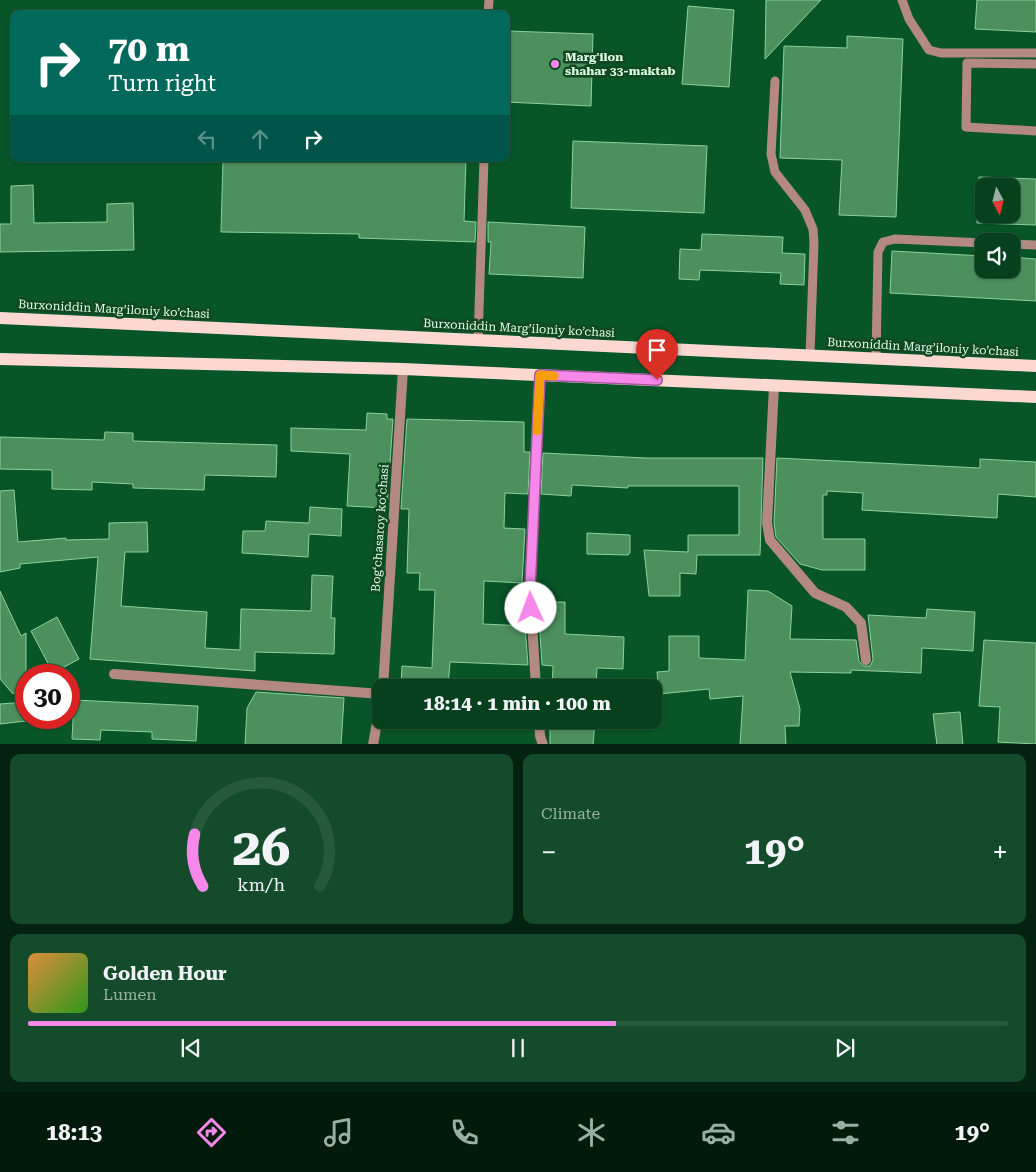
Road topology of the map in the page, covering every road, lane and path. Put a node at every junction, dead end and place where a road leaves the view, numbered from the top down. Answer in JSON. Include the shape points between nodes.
{"nodes":[{"id":1,"x":902,"y":0,"type":"edge"},
{"id":2,"x":1036,"y":53,"type":"edge"},
{"id":3,"x":1036,"y":64,"type":"edge"},
{"id":4,"x":775,"y":81,"type":"dead end"},
{"id":5,"x":1036,"y":131,"type":"edge"},
{"id":6,"x":484,"y":162,"type":"edge"},
{"id":7,"x":975,"y":243,"type":"edge"},
{"id":8,"x":1020,"y":244,"type":"edge"},
{"id":9,"x":1036,"y":245,"type":"edge"},
{"id":10,"x":0,"y":318,"type":"edge"},
{"id":11,"x":478,"y":340,"type":"junction"},
{"id":12,"x":810,"y":355,"type":"junction"},
{"id":13,"x":876,"y":358,"type":"junction"},
{"id":14,"x":0,"y":359,"type":"edge"},
{"id":15,"x":1036,"y":366,"type":"edge"},
{"id":16,"x":403,"y":369,"type":"junction"},
{"id":17,"x":540,"y":375,"type":"junction"},
{"id":18,"x":774,"y":386,"type":"junction"},
{"id":19,"x":1036,"y":397,"type":"edge"},
{"id":20,"x":866,"y":660,"type":"dead end"},
{"id":21,"x":114,"y":674,"type":"dead end"},
{"id":22,"x":384,"y":679,"type":"edge"},
{"id":23,"x":535,"y":679,"type":"edge"},
{"id":24,"x":372,"y":693,"type":"edge"},
{"id":25,"x":376,"y":729,"type":"edge"},
{"id":26,"x":539,"y":729,"type":"edge"},
{"id":27,"x":373,"y":744,"type":"edge"},
{"id":28,"x":543,"y":744,"type":"edge"}],
"edges":[{"from":1,"to":2,"type":"lane","via":[[909,19],[929,50],[941,53]]},
{"from":3,"to":5,"type":"lane","via":[[967,63],[966,127]]},
{"from":4,"to":12,"type":"lane","via":[[771,154],[775,172],[805,210],[814,236]]},
{"from":6,"to":11,"type":"lane"},
{"from":7,"to":13,"type":"lane","via":[[895,239],[883,242],[878,252]]},
{"from":8,"to":9,"type":"lane"},
{"from":10,"to":11,"type":"main road","name":"Burxoniddin Marg’iloniy ko’chasi"},
{"from":11,"to":12,"type":"main road","name":"Burxoniddin Marg’iloniy ko’chasi"},
{"from":12,"to":13,"type":"main road","name":"Burxoniddin Marg’iloniy ko’chasi"},
{"from":13,"to":15,"type":"main road","name":"Burxoniddin Marg’iloniy ko’chasi"},
{"from":14,"to":16,"type":"main road"},
{"from":16,"to":17,"type":"main road"},
{"from":16,"to":22,"type":"street","name":"Bogʻchasaroy koʻchasi"},
{"from":17,"to":18,"type":"main road"},
{"from":17,"to":23,"type":"street","via":[[530,589]]},
{"from":18,"to":19,"type":"main road"},
{"from":18,"to":20,"type":"street","via":[[767,524],[770,540],[815,593],[846,607],[861,623]]},
{"from":21,"to":24,"type":"street"},
{"from":25,"to":27,"type":"street"},
{"from":26,"to":28,"type":"street"}]}
